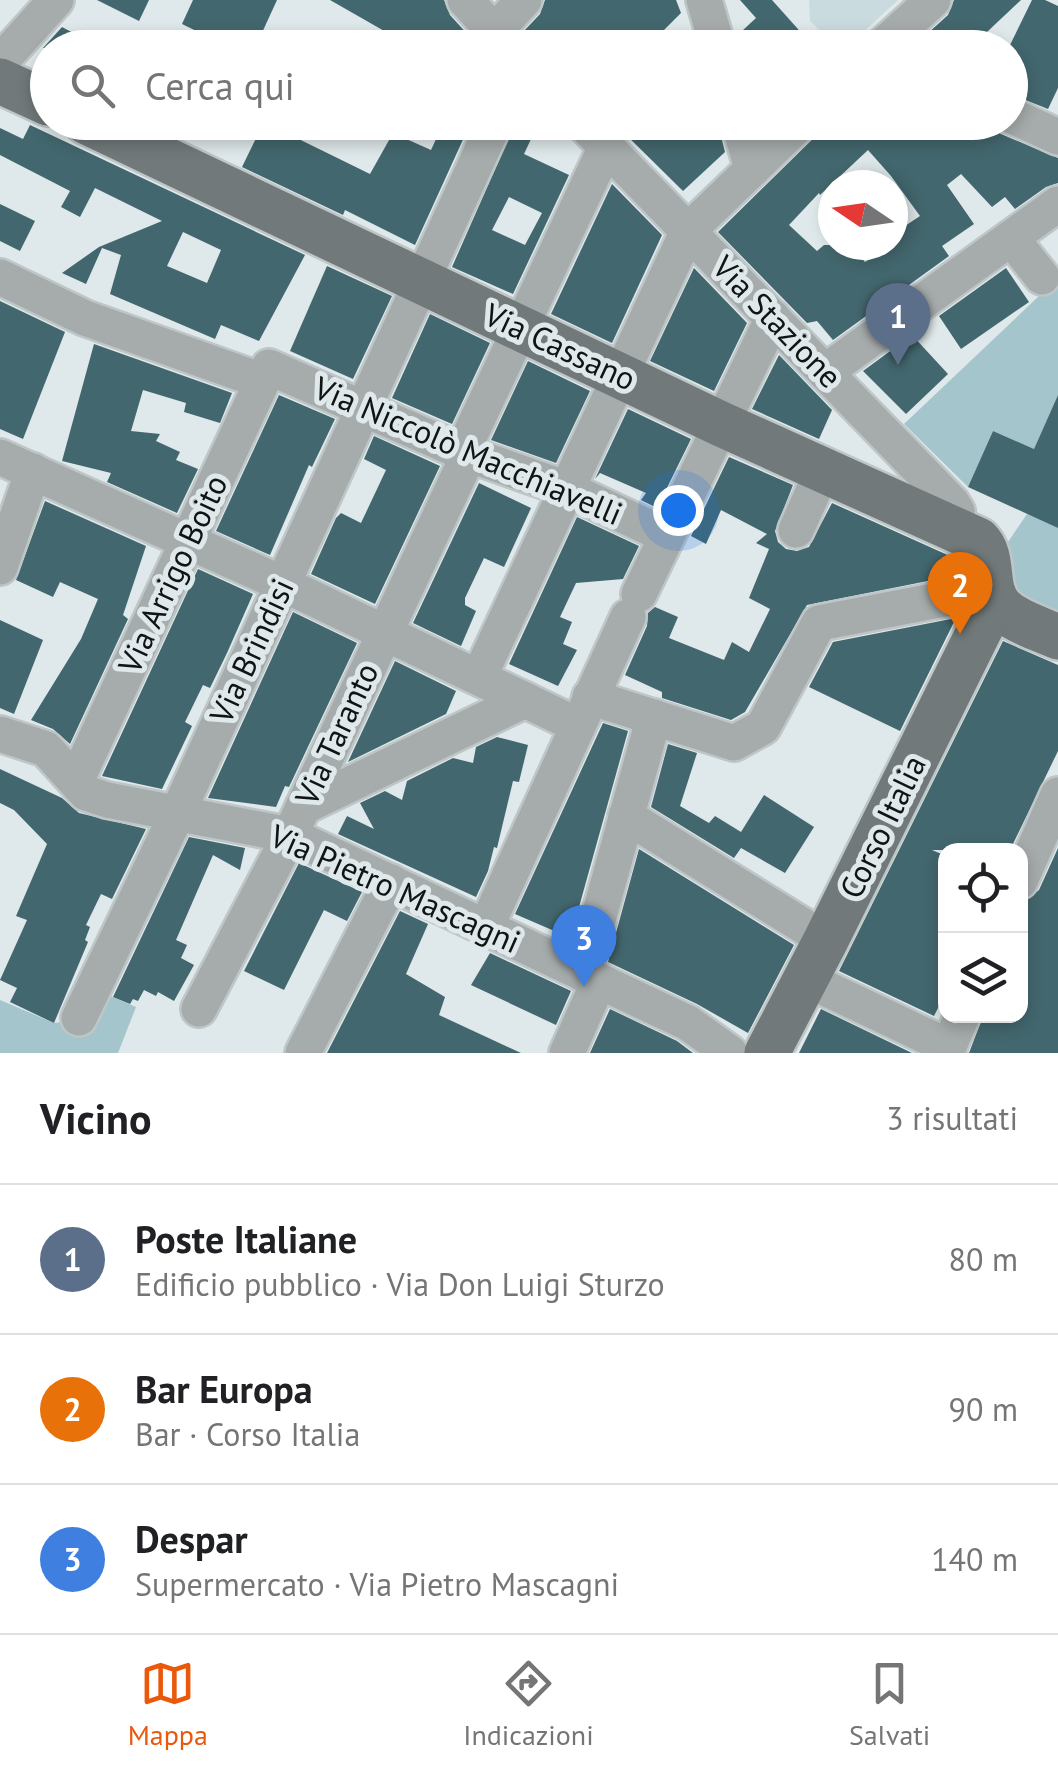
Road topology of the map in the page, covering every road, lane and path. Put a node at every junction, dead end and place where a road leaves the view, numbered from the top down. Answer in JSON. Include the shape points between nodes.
{"nodes":[{"id":1,"x":56,"y":0,"type":"edge"},
{"id":2,"x":464,"y":0,"type":"edge"},
{"id":3,"x":524,"y":0,"type":"edge"},
{"id":4,"x":704,"y":0,"type":"edge"},
{"id":5,"x":933,"y":0,"type":"edge"},
{"id":6,"x":492,"y":30,"type":"edge"},
{"id":7,"x":508,"y":30,"type":"edge"},
{"id":8,"x":713,"y":30,"type":"edge"},
{"id":9,"x":900,"y":30,"type":"edge"},
{"id":10,"x":0,"y":62,"type":"edge"},
{"id":11,"x":0,"y":81,"type":"edge"},
{"id":12,"x":30,"y":95,"type":"edge"},
{"id":13,"x":1028,"y":124,"type":"edge"},
{"id":14,"x":1058,"y":137,"type":"edge"},
{"id":15,"x":125,"y":140,"type":"edge"},
{"id":16,"x":487,"y":140,"type":"edge"},
{"id":17,"x":592,"y":140,"type":"edge"},
{"id":18,"x":599,"y":140,"type":"edge"},
{"id":19,"x":744,"y":140,"type":"edge"},
{"id":20,"x":782,"y":140,"type":"edge"},
{"id":21,"x":752,"y":169,"type":"junction"},
{"id":22,"x":1058,"y":204,"type":"edge"},
{"id":23,"x":688,"y":232,"type":"junction"},
{"id":24,"x":1011,"y":238,"type":"junction"},
{"id":25,"x":0,"y":277,"type":"edge"},
{"id":26,"x":1042,"y":277,"type":"dead end"},
{"id":27,"x":422,"y":282,"type":"junction"},
{"id":28,"x":773,"y":318,"type":"junction"},
{"id":29,"x":520,"y":327,"type":"junction"},
{"id":30,"x":825,"y":372,"type":"junction"},
{"id":31,"x":265,"y":374,"type":"junction"},
{"id":32,"x":620,"y":374,"type":"junction"},
{"id":33,"x":364,"y":408,"type":"junction"},
{"id":34,"x":721,"y":424,"type":"junction"},
{"id":35,"x":465,"y":453,"type":"junction"},
{"id":36,"x":0,"y":457,"type":"edge"},
{"id":37,"x":823,"y":470,"type":"junction"},
{"id":38,"x":32,"y":471,"type":"junction"},
{"id":39,"x":567,"y":489,"type":"junction"},
{"id":40,"x":950,"y":527,"type":"junction"},
{"id":41,"x":796,"y":530,"type":"dead end"},
{"id":42,"x":668,"y":536,"type":"junction"},
{"id":43,"x":188,"y":542,"type":"junction"},
{"id":44,"x":0,"y":567,"type":"edge"},
{"id":45,"x":283,"y":584,"type":"junction"},
{"id":46,"x":993,"y":594,"type":"junction"},
{"id":47,"x":385,"y":633,"type":"junction"},
{"id":48,"x":1058,"y":637,"type":"edge"},
{"id":49,"x":479,"y":677,"type":"junction"},
{"id":50,"x":525,"y":700,"type":"junction"},
{"id":51,"x":584,"y":711,"type":"junction"},
{"id":52,"x":654,"y":717,"type":"junction"},
{"id":53,"x":0,"y":734,"type":"edge"},
{"id":54,"x":76,"y":781,"type":"junction"},
{"id":55,"x":1058,"y":795,"type":"edge"},
{"id":56,"x":178,"y":812,"type":"junction"},
{"id":57,"x":626,"y":816,"type":"junction"},
{"id":58,"x":296,"y":821,"type":"junction"},
{"id":59,"x":1028,"y":863,"type":"edge"},
{"id":60,"x":390,"y":882,"type":"junction"},
{"id":61,"x":486,"y":927,"type":"junction"},
{"id":62,"x":816,"y":960,"type":"junction"},
{"id":63,"x":591,"y":978,"type":"junction"},
{"id":64,"x":199,"y":1010,"type":"dead end"},
{"id":65,"x":79,"y":1018,"type":"dead end"},
{"id":66,"x":952,"y":1039,"type":"edge"},
{"id":67,"x":304,"y":1053,"type":"edge"},
{"id":68,"x":567,"y":1053,"type":"edge"},
{"id":69,"x":730,"y":1053,"type":"edge"},
{"id":70,"x":767,"y":1053,"type":"edge"}],
"edges":[{"from":1,"to":10,"type":"street"},
{"from":2,"to":6,"type":"street"},
{"from":3,"to":7,"type":"street"},
{"from":4,"to":8,"type":"street"},
{"from":5,"to":9,"type":"street"},
{"from":11,"to":12,"type":"main road"},
{"from":13,"to":14,"type":"street"},
{"from":15,"to":27,"type":"main road","name":"Via Cassano"},
{"from":16,"to":27,"type":"street","name":"Via Brindisi"},
{"from":17,"to":29,"type":"street","name":"Via Taranto"},
{"from":18,"to":23,"type":"street","name":"Via Stazione"},
{"from":19,"to":21,"type":"street"},
{"from":20,"to":21,"type":"street"},
{"from":21,"to":23,"type":"street"},
{"from":22,"to":24,"type":"street"},
{"from":23,"to":28,"type":"street","name":"Via Stazione"},
{"from":23,"to":32,"type":"street"},
{"from":24,"to":26,"type":"street"},
{"from":24,"to":30,"type":"street"},
{"from":25,"to":31,"type":"street","name":"Via Niccolò Macchiavelli","via":[[85,318]]},
{"from":27,"to":29,"type":"main road","name":"Via Cassano"},
{"from":27,"to":33,"type":"street","name":"Via Brindisi"},
{"from":28,"to":30,"type":"street","name":"Via Stazione"},
{"from":28,"to":34,"type":"street"},
{"from":29,"to":32,"type":"main road","name":"Via Cassano"},
{"from":29,"to":35,"type":"street","name":"Via Taranto"},
{"from":30,"to":40,"type":"street","name":"Via Stazione","via":[[952,503],[957,511]]},
{"from":31,"to":33,"type":"street","name":"Via Niccolò Macchiavelli"},
{"from":31,"to":43,"type":"street","name":"Via Arrigo Boito"},
{"from":32,"to":34,"type":"main road","name":"Via Cassano"},
{"from":32,"to":39,"type":"street"},
{"from":33,"to":35,"type":"street","name":"Via Niccolò Macchiavelli"},
{"from":33,"to":45,"type":"street","name":"Via Brindisi"},
{"from":34,"to":37,"type":"main road","name":"Via Cassano"},
{"from":34,"to":42,"type":"street"},
{"from":35,"to":39,"type":"street","name":"Via Niccolò Macchiavelli"},
{"from":35,"to":47,"type":"street","name":"Via Taranto"},
{"from":36,"to":38,"type":"street"},
{"from":37,"to":40,"type":"main road","name":"Via Cassano"},
{"from":37,"to":41,"type":"street"},
{"from":38,"to":43,"type":"street"},
{"from":38,"to":44,"type":"street"},
{"from":39,"to":42,"type":"street","name":"Via Niccolò Macchiavelli"},
{"from":39,"to":49,"type":"street"},
{"from":40,"to":46,"type":"main road","name":"Via Cassano","via":[[983,545]]},
{"from":42,"to":51,"type":"street"},
{"from":43,"to":45,"type":"street"},
{"from":43,"to":54,"type":"street","name":"Via Arrigo Boito"},
{"from":45,"to":47,"type":"street"},
{"from":45,"to":56,"type":"street","name":"Via Brindisi"},
{"from":46,"to":48,"type":"main road","via":[[1008,613]]},
{"from":46,"to":52,"type":"street","via":[[819,623],[763,726],[734,743]]},
{"from":46,"to":62,"type":"main road","name":"Corso Italia"},
{"from":47,"to":49,"type":"street"},
{"from":47,"to":58,"type":"street","name":"Via Taranto"},
{"from":49,"to":50,"type":"street"},
{"from":50,"to":51,"type":"street"},
{"from":50,"to":58,"type":"street"},
{"from":51,"to":52,"type":"street"},
{"from":51,"to":61,"type":"street"},
{"from":52,"to":57,"type":"street"},
{"from":53,"to":54,"type":"street","name":"Via Pietro Mascagni","via":[[46,750]]},
{"from":54,"to":56,"type":"street","name":"Via Pietro Mascagni","via":[[86,793],[107,800]]},
{"from":55,"to":59,"type":"street"},
{"from":56,"to":58,"type":"street","name":"Via Pietro Mascagni"},
{"from":56,"to":65,"type":"street","name":"Via Brindisi"},
{"from":57,"to":62,"type":"street"},
{"from":57,"to":63,"type":"street"},
{"from":58,"to":60,"type":"street","name":"Via Pietro Mascagni"},
{"from":58,"to":64,"type":"street","name":"Via Taranto"},
{"from":60,"to":61,"type":"street","name":"Via Pietro Mascagni"},
{"from":60,"to":67,"type":"street"},
{"from":61,"to":63,"type":"street","name":"Via Pietro Mascagni"},
{"from":62,"to":66,"type":"street"},
{"from":62,"to":70,"type":"main road","name":"Corso Italia"},
{"from":63,"to":68,"type":"street"},
{"from":63,"to":69,"type":"street","name":"Via Pietro Mascagni","via":[[688,1023]]}]}
